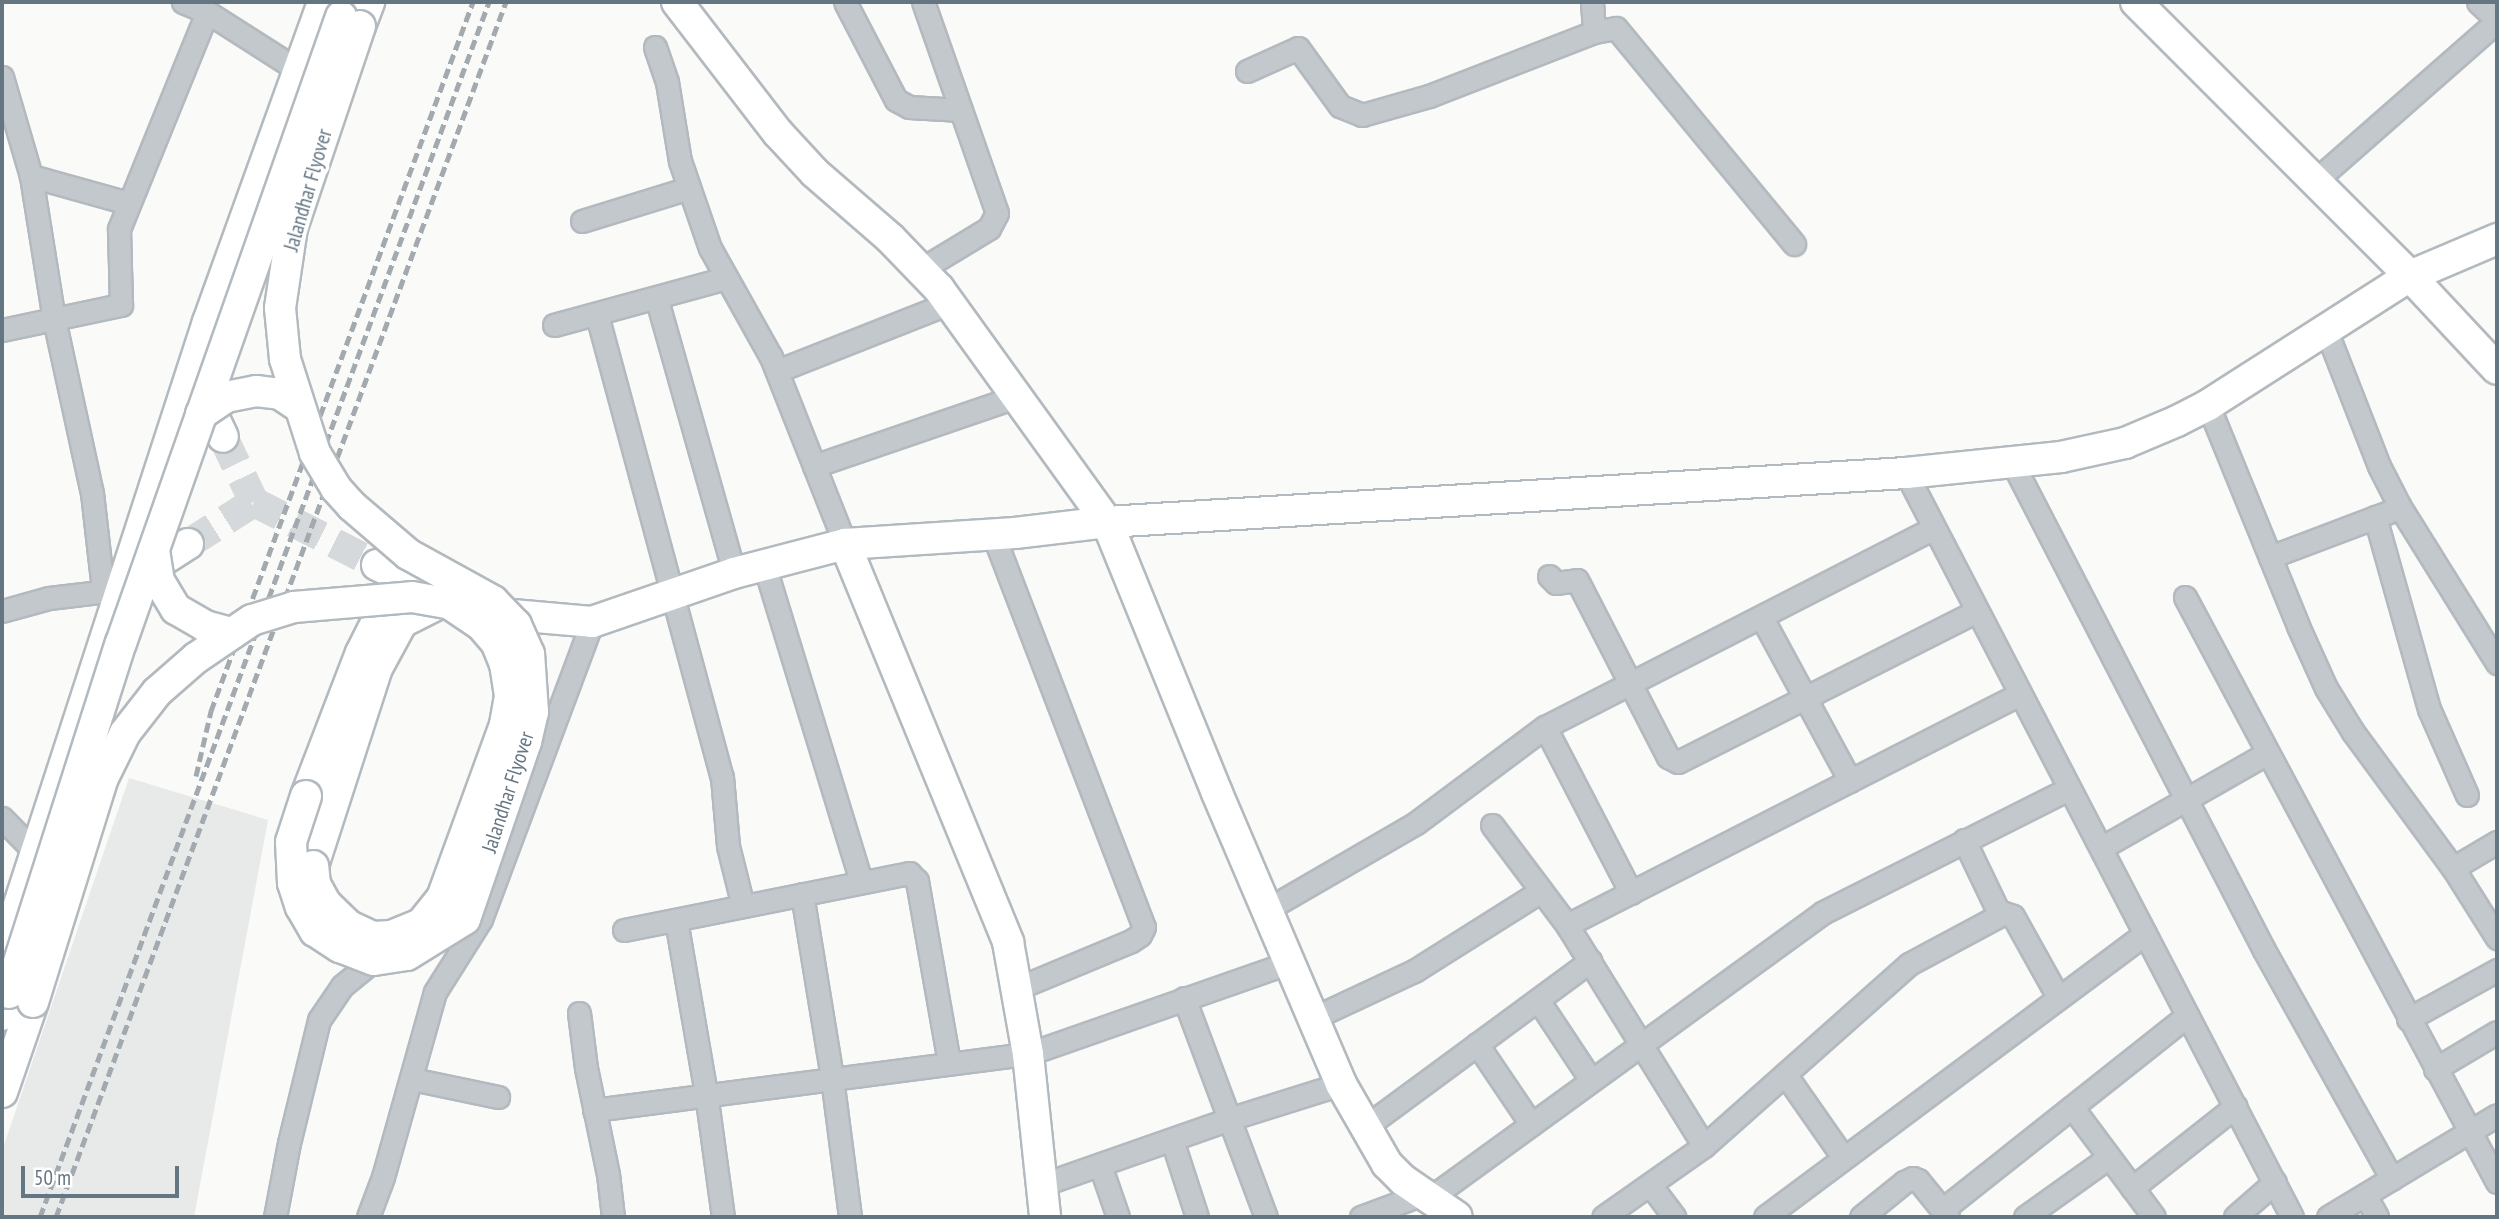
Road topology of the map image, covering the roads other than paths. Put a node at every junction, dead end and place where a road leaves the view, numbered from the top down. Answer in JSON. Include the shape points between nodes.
{"nodes":[{"id":1,"x":183,"y":2,"type":"edge"},
{"id":2,"x":677,"y":2,"type":"edge"},
{"id":3,"x":845,"y":2,"type":"edge"},
{"id":4,"x":923,"y":2,"type":"edge"},
{"id":5,"x":1592,"y":2,"type":"edge"},
{"id":6,"x":2136,"y":2,"type":"edge"},
{"id":7,"x":2478,"y":2,"type":"edge"},
{"id":8,"x":348,"y":10,"type":"edge"},
{"id":9,"x":206,"y":12,"type":"junction"},
{"id":10,"x":2497,"y":20,"type":"edge"},
{"id":11,"x":1594,"y":32,"type":"junction"},
{"id":12,"x":655,"y":47,"type":"dead end"},
{"id":13,"x":298,"y":70,"type":"junction"},
{"id":14,"x":1247,"y":71,"type":"dead end"},
{"id":15,"x":2,"y":77,"type":"edge"},
{"id":16,"x":961,"y":110,"type":"junction"},
{"id":17,"x":8,"y":119,"type":"edge"},
{"id":18,"x":31,"y":176,"type":"junction"},
{"id":19,"x":2315,"y":181,"type":"junction"},
{"id":20,"x":689,"y":188,"type":"junction"},
{"id":21,"x":128,"y":203,"type":"junction"},
{"id":22,"x":582,"y":221,"type":"dead end"},
{"id":23,"x":2497,"y":239,"type":"edge"},
{"id":24,"x":1794,"y":244,"type":"dead end"},
{"id":25,"x":920,"y":270,"type":"junction"},
{"id":26,"x":2410,"y":276,"type":"junction"},
{"id":27,"x":726,"y":278,"type":"junction"},
{"id":28,"x":657,"y":300,"type":"junction"},
{"id":29,"x":950,"y":303,"type":"junction"},
{"id":30,"x":597,"y":315,"type":"junction"},
{"id":31,"x":54,"y":319,"type":"junction"},
{"id":32,"x":554,"y":325,"type":"dead end"},
{"id":33,"x":2,"y":330,"type":"edge"},
{"id":34,"x":2326,"y":330,"type":"junction"},
{"id":35,"x":2497,"y":369,"type":"edge"},
{"id":36,"x":192,"y":372,"type":"junction"},
{"id":37,"x":777,"y":372,"type":"junction"},
{"id":38,"x":1017,"y":396,"type":"junction"},
{"id":39,"x":2208,"y":405,"type":"junction"},
{"id":40,"x":299,"y":408,"type":"junction"},
{"id":41,"x":201,"y":414,"type":"junction"},
{"id":42,"x":223,"y":437,"type":"tunnel mouth"},
{"id":43,"x":2012,"y":463,"type":"junction"},
{"id":44,"x":814,"y":466,"type":"junction"},
{"id":45,"x":1906,"y":473,"type":"junction"},
{"id":46,"x":2400,"y":507,"type":"junction"},
{"id":47,"x":2375,"y":517,"type":"junction"},
{"id":48,"x":1107,"y":522,"type":"junction"},
{"id":49,"x":1934,"y":528,"type":"junction"},
{"id":50,"x":993,"y":534,"type":"junction"},
{"id":51,"x":188,"y":544,"type":"tunnel mouth"},
{"id":52,"x":845,"y":544,"type":"junction"},
{"id":53,"x":154,"y":549,"type":"junction"},
{"id":54,"x":2270,"y":557,"type":"junction"},
{"id":55,"x":764,"y":564,"type":"junction"},
{"id":56,"x":377,"y":565,"type":"tunnel mouth"},
{"id":57,"x":734,"y":573,"type":"junction"},
{"id":58,"x":1549,"y":576,"type":"dead end"},
{"id":59,"x":405,"y":580,"type":"junction"},
{"id":60,"x":116,"y":588,"type":"junction"},
{"id":61,"x":674,"y":593,"type":"junction"},
{"id":62,"x":2185,"y":597,"type":"dead end"},
{"id":63,"x":447,"y":599,"type":"junction"},
{"id":64,"x":2,"y":611,"type":"edge"},
{"id":65,"x":1977,"y":611,"type":"junction"},
{"id":66,"x":1762,"y":618,"type":"junction"},
{"id":67,"x":592,"y":622,"type":"junction"},
{"id":68,"x":232,"y":633,"type":"junction"},
{"id":69,"x":2497,"y":663,"type":"edge"},
{"id":70,"x":1629,"y":683,"type":"junction"},
{"id":71,"x":2020,"y":694,"type":"junction"},
{"id":72,"x":1805,"y":699,"type":"junction"},
{"id":73,"x":1545,"y":727,"type":"junction"},
{"id":74,"x":2266,"y":754,"type":"junction"},
{"id":75,"x":1850,"y":781,"type":"junction"},
{"id":76,"x":2069,"y":789,"type":"junction"},
{"id":77,"x":2467,"y":795,"type":"dead end"},
{"id":78,"x":2186,"y":801,"type":"junction"},
{"id":79,"x":2,"y":818,"type":"edge"},
{"id":80,"x":1492,"y":825,"type":"dead end"},
{"id":81,"x":1964,"y":840,"type":"junction"},
{"id":82,"x":2497,"y":842,"type":"edge"},
{"id":83,"x":2101,"y":848,"type":"junction"},
{"id":84,"x":36,"y":853,"type":"junction"},
{"id":85,"x":2453,"y":868,"type":"junction"},
{"id":86,"x":861,"y":882,"type":"junction"},
{"id":87,"x":1541,"y":891,"type":"junction"},
{"id":88,"x":1632,"y":893,"type":"junction"},
{"id":89,"x":802,"y":894,"type":"junction"},
{"id":90,"x":743,"y":906,"type":"junction"},
{"id":91,"x":1266,"y":910,"type":"junction"},
{"id":92,"x":2000,"y":915,"type":"junction"},
{"id":93,"x":676,"y":920,"type":"junction"},
{"id":94,"x":1567,"y":925,"type":"junction"},
{"id":95,"x":624,"y":930,"type":"dead end"},
{"id":96,"x":2145,"y":934,"type":"junction"},
{"id":97,"x":2497,"y":937,"type":"edge"},
{"id":98,"x":2,"y":957,"type":"edge"},
{"id":99,"x":374,"y":960,"type":"junction"},
{"id":100,"x":1590,"y":961,"type":"junction"},
{"id":101,"x":1288,"y":963,"type":"junction"},
{"id":102,"x":2497,"y":970,"type":"edge"},
{"id":103,"x":1017,"y":988,"type":"junction"},
{"id":104,"x":2059,"y":997,"type":"junction"},
{"id":105,"x":1184,"y":998,"type":"junction"},
{"id":106,"x":1538,"y":1000,"type":"junction"},
{"id":107,"x":15,"y":1003,"type":"edge"},
{"id":108,"x":579,"y":1013,"type":"dead end"},
{"id":109,"x":2187,"y":1016,"type":"junction"},
{"id":110,"x":1311,"y":1019,"type":"junction"},
{"id":111,"x":2408,"y":1019,"type":"junction"},
{"id":112,"x":2497,"y":1032,"type":"edge"},
{"id":113,"x":1477,"y":1044,"type":"junction"},
{"id":114,"x":1641,"y":1044,"type":"junction"},
{"id":115,"x":1028,"y":1054,"type":"junction"},
{"id":116,"x":949,"y":1063,"type":"junction"},
{"id":117,"x":2435,"y":1069,"type":"junction"},
{"id":118,"x":1785,"y":1074,"type":"junction"},
{"id":119,"x":832,"y":1078,"type":"junction"},
{"id":120,"x":412,"y":1079,"type":"junction"},
{"id":121,"x":1591,"y":1080,"type":"junction"},
{"id":122,"x":1341,"y":1084,"type":"junction"},
{"id":123,"x":2,"y":1092,"type":"edge"},
{"id":124,"x":706,"y":1093,"type":"junction"},
{"id":125,"x":498,"y":1097,"type":"dead end"},
{"id":126,"x":2236,"y":1106,"type":"junction"},
{"id":127,"x":2072,"y":1107,"type":"junction"},
{"id":128,"x":594,"y":1110,"type":"junction"},
{"id":129,"x":2497,"y":1115,"type":"edge"},
{"id":130,"x":1229,"y":1119,"type":"junction"},
{"id":131,"x":1531,"y":1124,"type":"junction"},
{"id":132,"x":1364,"y":1127,"type":"junction"},
{"id":133,"x":2468,"y":1133,"type":"junction"},
{"id":134,"x":1172,"y":1140,"type":"junction"},
{"id":135,"x":1704,"y":1146,"type":"junction"},
{"id":136,"x":1843,"y":1157,"type":"junction"},
{"id":137,"x":2109,"y":1157,"type":"junction"},
{"id":138,"x":1100,"y":1165,"type":"junction"},
{"id":139,"x":2392,"y":1179,"type":"junction"},
{"id":140,"x":2275,"y":1182,"type":"junction"},
{"id":141,"x":2497,"y":1182,"type":"edge"},
{"id":142,"x":1041,"y":1185,"type":"junction"},
{"id":143,"x":1651,"y":1186,"type":"junction"},
{"id":144,"x":2132,"y":1188,"type":"junction"},
{"id":145,"x":2365,"y":1195,"type":"junction"},
{"id":146,"x":1427,"y":1196,"type":"junction"},
{"id":147,"x":1945,"y":1214,"type":"edge"},
{"id":148,"x":275,"y":1217,"type":"edge"},
{"id":149,"x":368,"y":1217,"type":"edge"},
{"id":150,"x":613,"y":1217,"type":"edge"},
{"id":151,"x":723,"y":1217,"type":"edge"},
{"id":152,"x":850,"y":1217,"type":"edge"},
{"id":153,"x":1045,"y":1217,"type":"edge"},
{"id":154,"x":1118,"y":1217,"type":"edge"},
{"id":155,"x":1197,"y":1217,"type":"edge"},
{"id":156,"x":1266,"y":1217,"type":"edge"},
{"id":157,"x":1361,"y":1217,"type":"edge"},
{"id":158,"x":1457,"y":1217,"type":"edge"},
{"id":159,"x":1603,"y":1217,"type":"edge"},
{"id":160,"x":1674,"y":1217,"type":"edge"},
{"id":161,"x":1765,"y":1217,"type":"edge"},
{"id":162,"x":1861,"y":1217,"type":"edge"},
{"id":163,"x":2025,"y":1217,"type":"edge"},
{"id":164,"x":2154,"y":1217,"type":"edge"},
{"id":165,"x":2235,"y":1217,"type":"edge"},
{"id":166,"x":2291,"y":1217,"type":"edge"},
{"id":167,"x":2328,"y":1217,"type":"edge"},
{"id":168,"x":2377,"y":1217,"type":"edge"}],
"edges":[{"from":1,"to":9,"type":"street"},
{"from":2,"to":25,"type":"main road","via":[[778,133]]},
{"from":3,"to":16,"type":"street","via":[[896,100],[909,107]]},
{"from":4,"to":16,"type":"street"},
{"from":5,"to":11,"type":"street"},
{"from":6,"to":19,"type":"main road"},
{"from":7,"to":10,"type":"street"},
{"from":8,"to":13,"type":"main road"},
{"from":8,"to":40,"type":"main road","name":"Jalandhar Flyover","bridge":true,"via":[[292,228],[280,308],[285,359]]},
{"from":8,"to":41,"type":"main road","name":"Jalandhar Flyover","bridge":true},
{"from":9,"to":13,"type":"street"},
{"from":9,"to":21,"type":"street"},
{"from":10,"to":19,"type":"street"},
{"from":11,"to":14,"type":"street","via":[[1429,96],[1362,115],[1340,106],[1298,48]]},
{"from":11,"to":24,"type":"street","via":[[1608,27],[1622,32]]},
{"from":12,"to":20,"type":"street"},
{"from":13,"to":36,"type":"main road"},
{"from":15,"to":17,"type":"street"},
{"from":16,"to":25,"type":"street","via":[[997,213],[989,228]]},
{"from":17,"to":18,"type":"street"},
{"from":18,"to":21,"type":"street"},
{"from":18,"to":31,"type":"street"},
{"from":19,"to":26,"type":"main road"},
{"from":20,"to":22,"type":"street"},
{"from":20,"to":27,"type":"street"},
{"from":21,"to":31,"type":"street","via":[[119,229],[121,305]]},
{"from":23,"to":26,"type":"main road"},
{"from":25,"to":29,"type":"main road"},
{"from":26,"to":34,"type":"main road"},
{"from":26,"to":35,"type":"main road"},
{"from":27,"to":28,"type":"street"},
{"from":27,"to":37,"type":"street"},
{"from":28,"to":30,"type":"street"},
{"from":28,"to":57,"type":"street"},
{"from":29,"to":37,"type":"street"},
{"from":29,"to":38,"type":"main road"},
{"from":30,"to":32,"type":"street"},
{"from":30,"to":61,"type":"street"},
{"from":31,"to":33,"type":"street"},
{"from":31,"to":60,"type":"street"},
{"from":34,"to":39,"type":"main road"},
{"from":34,"to":46,"type":"street"},
{"from":36,"to":42,"type":"main road"},
{"from":36,"to":60,"type":"main road"},
{"from":37,"to":44,"type":"street"},
{"from":38,"to":44,"type":"street"},
{"from":38,"to":48,"type":"main road"},
{"from":39,"to":43,"type":"main road","via":[[2125,443]]},
{"from":39,"to":54,"type":"street"},
{"from":40,"to":41,"type":"main road","bridge":true,"via":[[281,394],[256,391],[226,397]]},
{"from":40,"to":99,"type":"main road","name":"Jalandhar Flyover","bridge":true,"via":[[315,453],[352,506],[408,554],[493,601],[516,625],[529,654],[533,699],[526,742],[465,919],[407,956]]},
{"from":41,"to":53,"type":"main road","name":"Jalandhar Flyover","bridge":true},
{"from":43,"to":45,"type":"main road"},
{"from":43,"to":78,"type":"street"},
{"from":44,"to":52,"type":"street"},
{"from":45,"to":48,"type":"main road"},
{"from":45,"to":49,"type":"street"},
{"from":46,"to":47,"type":"street"},
{"from":46,"to":69,"type":"street"},
{"from":47,"to":54,"type":"street"},
{"from":47,"to":77,"type":"street","via":[[2429,709]]},
{"from":48,"to":50,"type":"main road"},
{"from":48,"to":91,"type":"main road"},
{"from":49,"to":65,"type":"street"},
{"from":49,"to":66,"type":"street"},
{"from":50,"to":52,"type":"main road"},
{"from":50,"to":103,"type":"street","via":[[1144,927],[1131,941]]},
{"from":51,"to":60,"type":"main road"},
{"from":52,"to":55,"type":"main road"},
{"from":52,"to":103,"type":"main road","via":[[1008,942]]},
{"from":53,"to":68,"type":"main road","bridge":true,"via":[[159,582],[176,609],[205,626]]},
{"from":53,"to":107,"type":"main road","name":"Jalandhar Flyover","bridge":true},
{"from":54,"to":85,"type":"street","via":[[2326,688]]},
{"from":55,"to":57,"type":"main road"},
{"from":55,"to":86,"type":"street"},
{"from":56,"to":59,"type":"main road"},
{"from":57,"to":61,"type":"main road"},
{"from":58,"to":70,"type":"street","via":[[1556,583],[1577,580]]},
{"from":59,"to":63,"type":"main road"},
{"from":59,"to":99,"type":"main road","name":"Jalandhar Flyover","bridge":true,"via":[[361,653],[291,842],[293,883],[315,931]]},
{"from":60,"to":64,"type":"street"},
{"from":60,"to":84,"type":"main road"},
{"from":61,"to":67,"type":"main road"},
{"from":61,"to":90,"type":"street","via":[[722,777],[728,846]]},
{"from":62,"to":74,"type":"street"},
{"from":63,"to":67,"type":"main road","via":[[486,613]]},
{"from":63,"to":68,"type":"main road","name":"Jalandhar Flyover","bridge":true,"via":[[402,622],[377,668],[313,866],[315,884],[326,904],[349,926],[373,937],[392,936],[421,924],[442,898],[505,725],[510,696],[496,642],[481,625],[450,604],[412,597],[294,607],[252,620]]},
{"from":65,"to":71,"type":"street"},
{"from":65,"to":72,"type":"street"},
{"from":66,"to":70,"type":"street"},
{"from":66,"to":72,"type":"street"},
{"from":67,"to":120,"type":"street","via":[[481,919],[435,992]]},
{"from":68,"to":107,"type":"main road","name":"Jalandhar Flyover","bridge":true,"via":[[157,692],[125,733],[102,780]]},
{"from":70,"to":72,"type":"street","via":[[1668,757],[1678,762]]},
{"from":70,"to":73,"type":"street"},
{"from":71,"to":75,"type":"street"},
{"from":71,"to":76,"type":"street"},
{"from":72,"to":75,"type":"street"},
{"from":73,"to":88,"type":"street"},
{"from":73,"to":91,"type":"street","via":[[1416,823]]},
{"from":74,"to":78,"type":"street"},
{"from":74,"to":111,"type":"street"},
{"from":75,"to":88,"type":"street"},
{"from":76,"to":81,"type":"street"},
{"from":76,"to":83,"type":"street"},
{"from":78,"to":83,"type":"street"},
{"from":78,"to":139,"type":"street"},
{"from":79,"to":84,"type":"street"},
{"from":80,"to":87,"type":"street"},
{"from":81,"to":92,"type":"street"},
{"from":81,"to":114,"type":"street","via":[[1822,913]]},
{"from":82,"to":85,"type":"street"},
{"from":83,"to":96,"type":"street"},
{"from":84,"to":98,"type":"main road"},
{"from":85,"to":97,"type":"street"},
{"from":86,"to":89,"type":"street"},
{"from":86,"to":116,"type":"street","via":[[914,875]]},
{"from":87,"to":94,"type":"street"},
{"from":87,"to":110,"type":"street","via":[[1414,971]]},
{"from":88,"to":94,"type":"street"},
{"from":89,"to":90,"type":"street"},
{"from":89,"to":119,"type":"street"},
{"from":90,"to":93,"type":"street"},
{"from":91,"to":101,"type":"main road"},
{"from":92,"to":104,"type":"street","via":[[2007,912],[2013,916]]},
{"from":92,"to":118,"type":"street","via":[[1909,964]]},
{"from":93,"to":95,"type":"street"},
{"from":93,"to":124,"type":"street"},
{"from":94,"to":100,"type":"street"},
{"from":96,"to":104,"type":"street"},
{"from":96,"to":109,"type":"street"},
{"from":99,"to":148,"type":"street","via":[[342,986],[319,1020]]},
{"from":100,"to":106,"type":"street"},
{"from":100,"to":114,"type":"street"},
{"from":101,"to":105,"type":"street"},
{"from":101,"to":110,"type":"main road"},
{"from":102,"to":111,"type":"street"},
{"from":103,"to":115,"type":"main road"},
{"from":104,"to":136,"type":"street"},
{"from":105,"to":115,"type":"street"},
{"from":105,"to":130,"type":"street"},
{"from":106,"to":113,"type":"street"},
{"from":106,"to":121,"type":"street"},
{"from":107,"to":123,"type":"main road","name":"Jalandhar Flyover"},
{"from":108,"to":128,"type":"street"},
{"from":109,"to":126,"type":"street"},
{"from":109,"to":127,"type":"street"},
{"from":110,"to":122,"type":"main road"},
{"from":111,"to":117,"type":"street"},
{"from":112,"to":117,"type":"street"},
{"from":113,"to":131,"type":"street"},
{"from":113,"to":132,"type":"street"},
{"from":114,"to":121,"type":"street"},
{"from":114,"to":135,"type":"street"},
{"from":115,"to":116,"type":"street"},
{"from":115,"to":142,"type":"main road"},
{"from":116,"to":119,"type":"street"},
{"from":117,"to":133,"type":"street"},
{"from":118,"to":135,"type":"street"},
{"from":118,"to":136,"type":"street"},
{"from":119,"to":124,"type":"street"},
{"from":119,"to":152,"type":"street"},
{"from":120,"to":125,"type":"street"},
{"from":120,"to":149,"type":"street"},
{"from":121,"to":131,"type":"street"},
{"from":122,"to":130,"type":"street"},
{"from":122,"to":132,"type":"main road"},
{"from":124,"to":128,"type":"street"},
{"from":124,"to":151,"type":"street"},
{"from":126,"to":140,"type":"street"},
{"from":126,"to":144,"type":"street"},
{"from":127,"to":137,"type":"street"},
{"from":127,"to":147,"type":"street"},
{"from":128,"to":150,"type":"street"},
{"from":129,"to":133,"type":"street"},
{"from":130,"to":134,"type":"street"},
{"from":130,"to":156,"type":"street"},
{"from":131,"to":146,"type":"street"},
{"from":132,"to":146,"type":"main road","via":[[1387,1164]]},
{"from":133,"to":139,"type":"street"},
{"from":133,"to":141,"type":"street"},
{"from":134,"to":138,"type":"street"},
{"from":134,"to":155,"type":"street"},
{"from":135,"to":143,"type":"street"},
{"from":136,"to":161,"type":"street"},
{"from":137,"to":144,"type":"street"},
{"from":137,"to":163,"type":"street"},
{"from":138,"to":142,"type":"street"},
{"from":138,"to":154,"type":"street"},
{"from":139,"to":145,"type":"street"},
{"from":140,"to":165,"type":"street"},
{"from":140,"to":166,"type":"street"},
{"from":142,"to":153,"type":"main road"},
{"from":143,"to":159,"type":"street"},
{"from":143,"to":160,"type":"street"},
{"from":144,"to":164,"type":"street"},
{"from":145,"to":167,"type":"street"},
{"from":145,"to":168,"type":"street"},
{"from":146,"to":157,"type":"street"},
{"from":146,"to":158,"type":"main road"},
{"from":147,"to":162,"type":"street","via":[[1913,1178]]}]}
